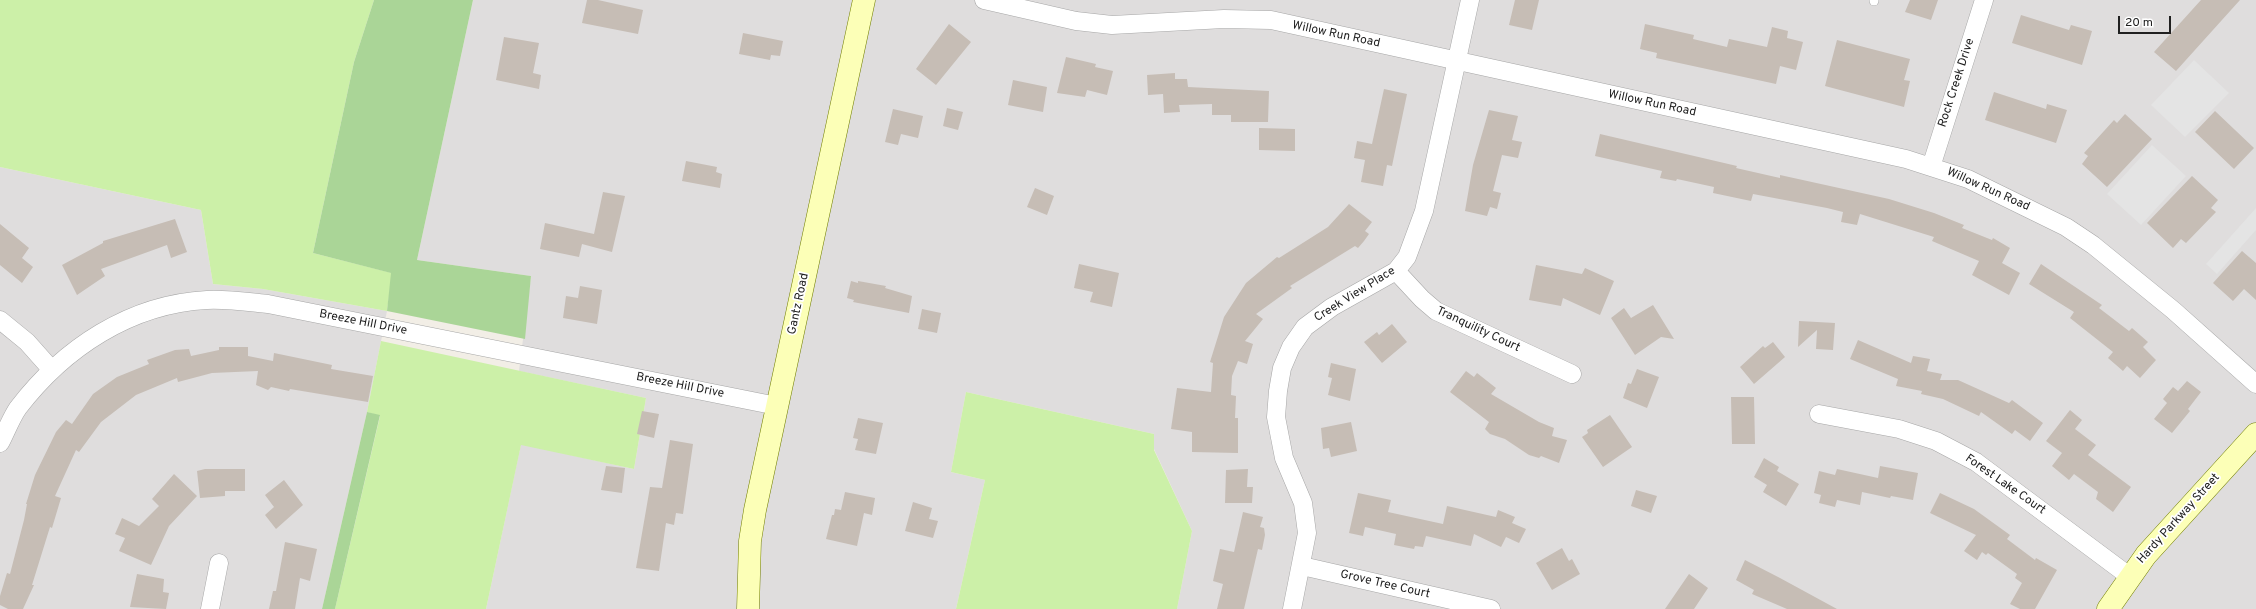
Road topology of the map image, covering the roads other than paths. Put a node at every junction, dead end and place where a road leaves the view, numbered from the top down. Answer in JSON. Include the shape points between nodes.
{"nodes":[{"id":1,"x":864,"y":0,"type":"edge"},
{"id":2,"x":984,"y":0,"type":"edge"},
{"id":3,"x":1470,"y":0,"type":"edge"},
{"id":4,"x":1984,"y":0,"type":"edge"},
{"id":5,"x":1456,"y":61,"type":"junction"},
{"id":6,"x":1931,"y":166,"type":"junction"},
{"id":7,"x":1396,"y":271,"type":"junction"},
{"id":8,"x":0,"y":320,"type":"edge"},
{"id":9,"x":51,"y":369,"type":"junction"},
{"id":10,"x":1572,"y":374,"type":"dead end"},
{"id":11,"x":2256,"y":384,"type":"edge"},
{"id":12,"x":777,"y":406,"type":"junction"},
{"id":13,"x":1819,"y":414,"type":"dead end"},
{"id":14,"x":2256,"y":434,"type":"edge"},
{"id":15,"x":0,"y":444,"type":"edge"},
{"id":16,"x":219,"y":563,"type":"dead end"},
{"id":17,"x":1302,"y":566,"type":"junction"},
{"id":18,"x":2129,"y":576,"type":"junction"},
{"id":19,"x":210,"y":609,"type":"edge"},
{"id":20,"x":748,"y":609,"type":"edge"},
{"id":21,"x":1292,"y":609,"type":"edge"},
{"id":22,"x":1491,"y":609,"type":"edge"},
{"id":23,"x":2108,"y":609,"type":"edge"}],
"edges":[{"from":1,"to":12,"type":"main road","name":"Gantz Road"},
{"from":2,"to":5,"type":"street","name":"Willow Run Road","via":[[1076,21],[1112,25],[1224,19],[1270,20]]},
{"from":3,"to":5,"type":"street","name":"Creek View Place"},
{"from":4,"to":6,"type":"street","name":"Rock Creek Drive"},
{"from":5,"to":6,"type":"street","name":"Willow Run Road"},
{"from":5,"to":7,"type":"street","name":"Creek View Place","via":[[1424,211],[1407,256]]},
{"from":6,"to":11,"type":"street","name":"Willow Run Road","via":[[1968,179],[2030,208],[2093,245],[2173,310]]},
{"from":7,"to":10,"type":"street","name":"Tranquility Court","via":[[1436,311]]},
{"from":7,"to":17,"type":"street","name":"Creek View Place","via":[[1332,307],[1305,328],[1291,347],[1282,368],[1276,417],[1284,458],[1303,503],[1307,533]]},
{"from":8,"to":9,"type":"street","via":[[27,342]]},
{"from":9,"to":12,"type":"street","name":"Breeze Hill Drive","via":[[86,341],[119,322],[152,309],[208,300],[268,304]]},
{"from":9,"to":15,"type":"street","name":"Breeze Hill Drive","via":[[17,409]]},
{"from":12,"to":20,"type":"main road","name":"Gantz Road","via":[[750,541]]},
{"from":13,"to":18,"type":"street","name":"Forest Lake Court","via":[[1899,429],[1936,442],[1969,459]]},
{"from":14,"to":18,"type":"main road","name":"Hardy Parkway Street"},
{"from":16,"to":19,"type":"street"},
{"from":17,"to":21,"type":"street","name":"Creek View Place"},
{"from":17,"to":22,"type":"street","name":"Grove Tree Court"},
{"from":18,"to":23,"type":"main road","name":"Hardy Parkway Street"}]}
